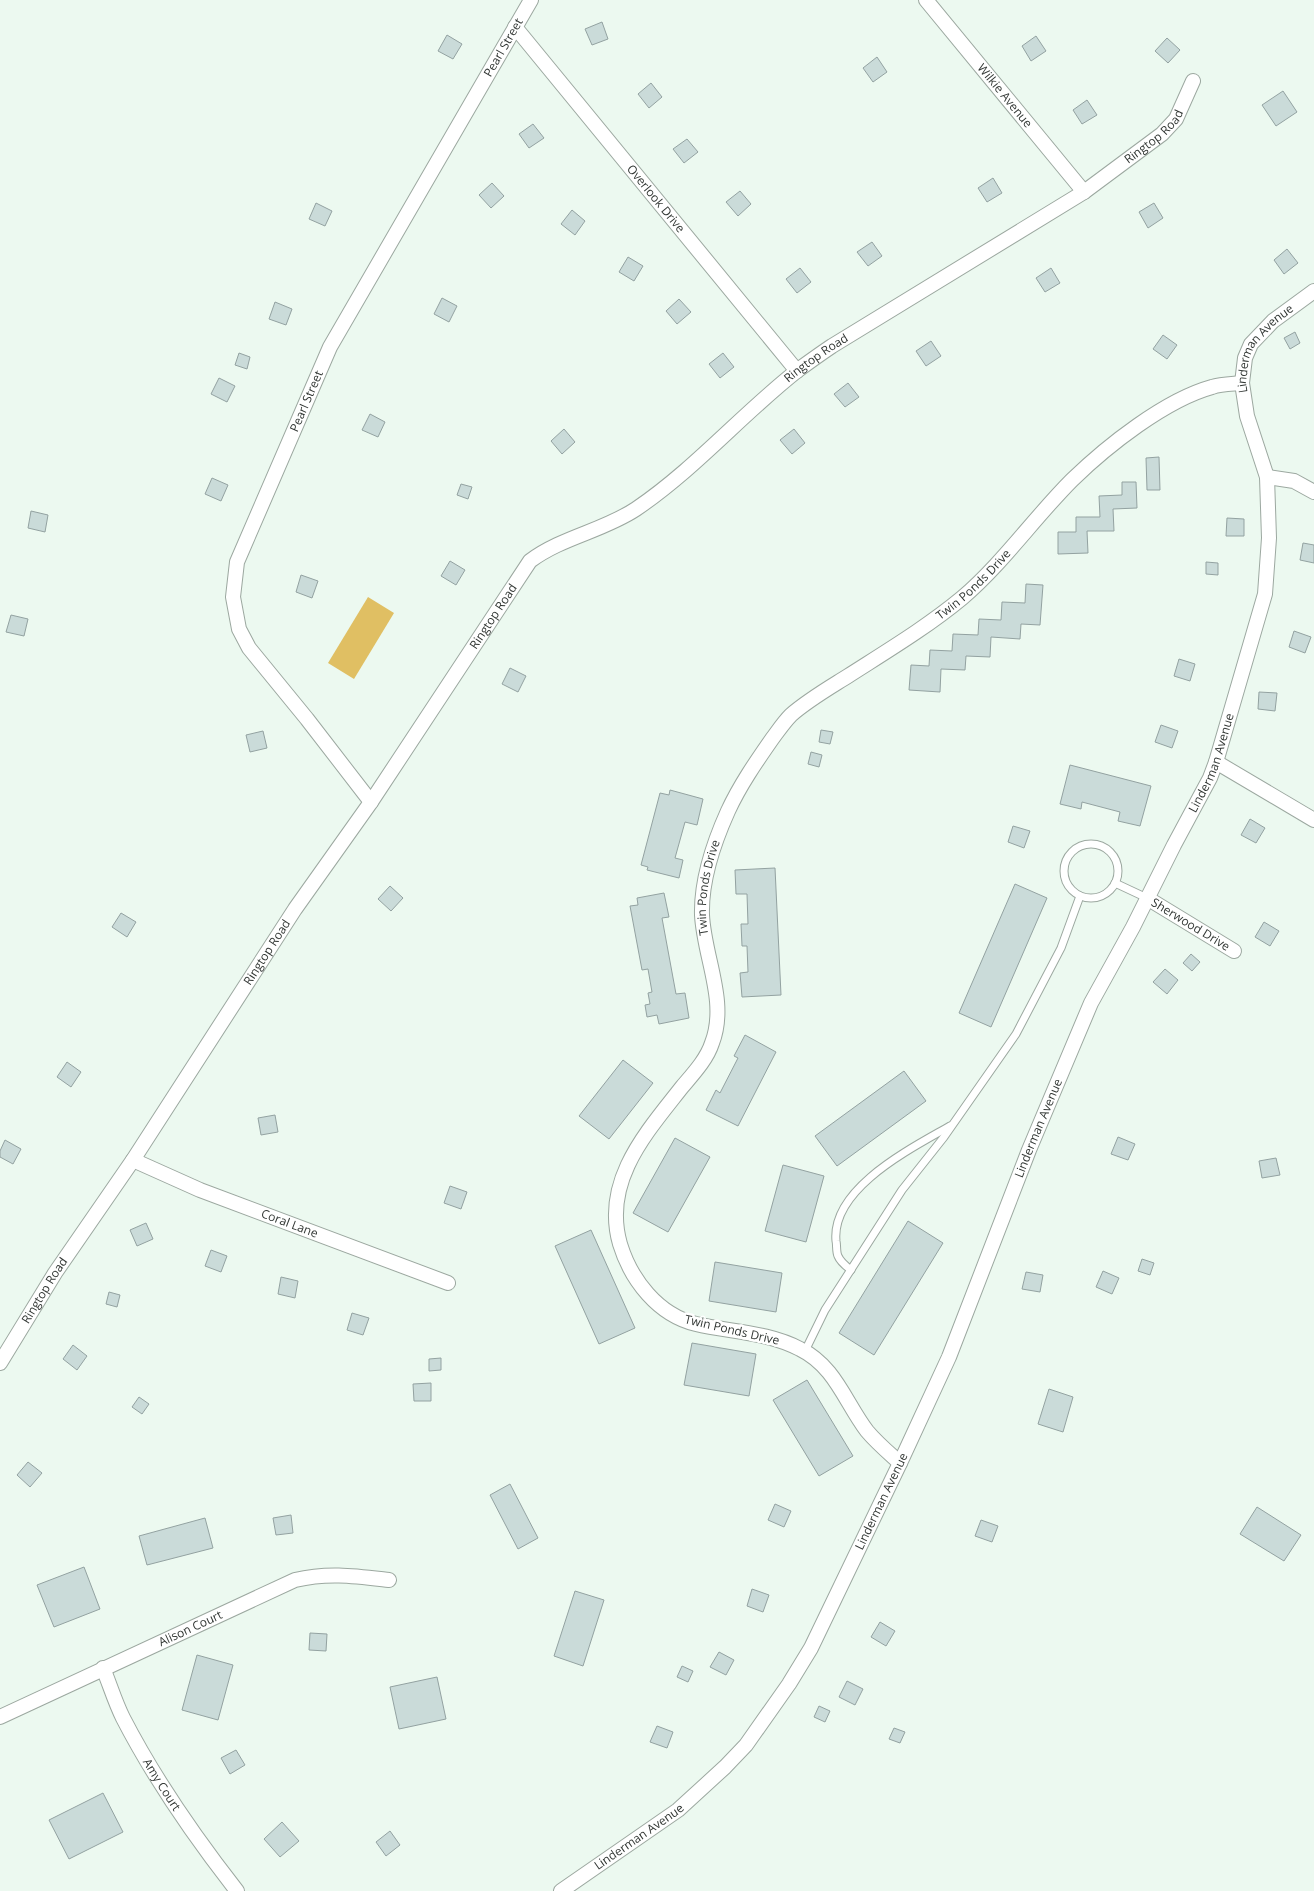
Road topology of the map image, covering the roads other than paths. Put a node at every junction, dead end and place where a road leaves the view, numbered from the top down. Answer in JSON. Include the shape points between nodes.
{"nodes":[{"id":1,"x":531,"y":0,"type":"edge"},
{"id":2,"x":926,"y":0,"type":"edge"},
{"id":3,"x":514,"y":27,"type":"junction"},
{"id":4,"x":1193,"y":81,"type":"dead end"},
{"id":5,"x":1084,"y":192,"type":"junction"},
{"id":6,"x":1314,"y":291,"type":"edge"},
{"id":7,"x":797,"y":370,"type":"junction"},
{"id":8,"x":1242,"y":382,"type":"junction"},
{"id":9,"x":1266,"y":477,"type":"junction"},
{"id":10,"x":1314,"y":492,"type":"edge"},
{"id":11,"x":1216,"y":762,"type":"junction"},
{"id":12,"x":371,"y":802,"type":"junction"},
{"id":13,"x":1314,"y":820,"type":"edge"},
{"id":14,"x":1116,"y":883,"type":"junction"},
{"id":15,"x":1080,"y":896,"type":"junction"},
{"id":16,"x":1147,"y":898,"type":"junction"},
{"id":17,"x":1234,"y":951,"type":"dead end"},
{"id":18,"x":952,"y":1124,"type":"junction"},
{"id":19,"x":133,"y":1160,"type":"junction"},
{"id":20,"x":851,"y":1270,"type":"junction"},
{"id":21,"x":448,"y":1283,"type":"dead end"},
{"id":22,"x":805,"y":1351,"type":"junction"},
{"id":23,"x":0,"y":1363,"type":"edge"},
{"id":24,"x":900,"y":1463,"type":"junction"},
{"id":25,"x":389,"y":1580,"type":"dead end"},
{"id":26,"x":103,"y":1668,"type":"junction"},
{"id":27,"x":0,"y":1717,"type":"edge"},
{"id":28,"x":237,"y":1891,"type":"edge"},
{"id":29,"x":561,"y":1891,"type":"edge"}],
"edges":[{"from":1,"to":3,"type":"street","name":"Pearl Street"},
{"from":2,"to":5,"type":"street","name":"Wilkie Avenue"},
{"from":3,"to":7,"type":"street","name":"Overlook Drive"},
{"from":3,"to":12,"type":"street","name":"Pearl Street","via":[[330,346],[237,562],[233,597],[239,630],[249,648]]},
{"from":4,"to":5,"type":"street","name":"Ringtop Road","via":[[1176,119],[1162,134]]},
{"from":5,"to":7,"type":"street","name":"Ringtop Road"},
{"from":6,"to":8,"type":"street","name":"Linderman Avenue","via":[[1273,321],[1251,344],[1245,358]]},
{"from":7,"to":12,"type":"street","name":"Ringtop Road","via":[[694,463],[635,509],[543,551],[530,561]]},
{"from":8,"to":9,"type":"street","name":"Linderman Avenue","via":[[1247,416]]},
{"from":8,"to":22,"type":"street","name":"Twin Ponds Drive","via":[[1214,386],[1187,396],[1134,427],[1074,479],[964,596],[907,639],[788,718],[753,765],[729,808],[714,845],[702,911],[716,997],[714,1038],[696,1070],[642,1138],[619,1184],[616,1226],[632,1273],[649,1296],[676,1317],[754,1334]]},
{"from":9,"to":10,"type":"street","via":[[1294,481]]},
{"from":9,"to":11,"type":"street","name":"Linderman Avenue","via":[[1269,538],[1265,594]]},
{"from":11,"to":13,"type":"street"},
{"from":11,"to":16,"type":"street","name":"Linderman Avenue"},
{"from":12,"to":19,"type":"street","name":"Ringtop Road","via":[[296,909]]},
{"from":14,"to":15,"type":"lane","via":[[1105,895],[1095,898]]},
{"from":14,"to":15,"type":"lane","via":[[1119,867],[1108,849],[1098,844],[1077,847],[1069,854],[1063,875],[1067,885]]},
{"from":14,"to":16,"type":"lane"},
{"from":15,"to":18,"type":"lane","via":[[1061,948],[1016,1034]]},
{"from":16,"to":17,"type":"street","name":"Sherwood Drive"},
{"from":16,"to":24,"type":"street","name":"Linderman Avenue","via":[[1073,1043],[949,1357]]},
{"from":18,"to":20,"type":"lane","via":[[902,1190]]},
{"from":18,"to":20,"type":"lane","via":[[885,1164],[844,1209],[836,1234],[838,1257]]},
{"from":19,"to":21,"type":"street","name":"Coral Lane","via":[[200,1190]]},
{"from":19,"to":23,"type":"street","name":"Ringtop Road","via":[[55,1272]]},
{"from":20,"to":22,"type":"lane","via":[[825,1310]]},
{"from":22,"to":24,"type":"street","name":"Twin Ponds Drive","via":[[825,1366],[866,1429]]},
{"from":24,"to":29,"type":"street","name":"Linderman Avenue","via":[[811,1648],[746,1745],[678,1810]]},
{"from":25,"to":26,"type":"street","name":"Alison Court","via":[[335,1574],[295,1580]]},
{"from":26,"to":27,"type":"street","name":"Alison Court"},
{"from":26,"to":28,"type":"street","name":"Amy Court","via":[[122,1716],[158,1780],[198,1842]]}]}
